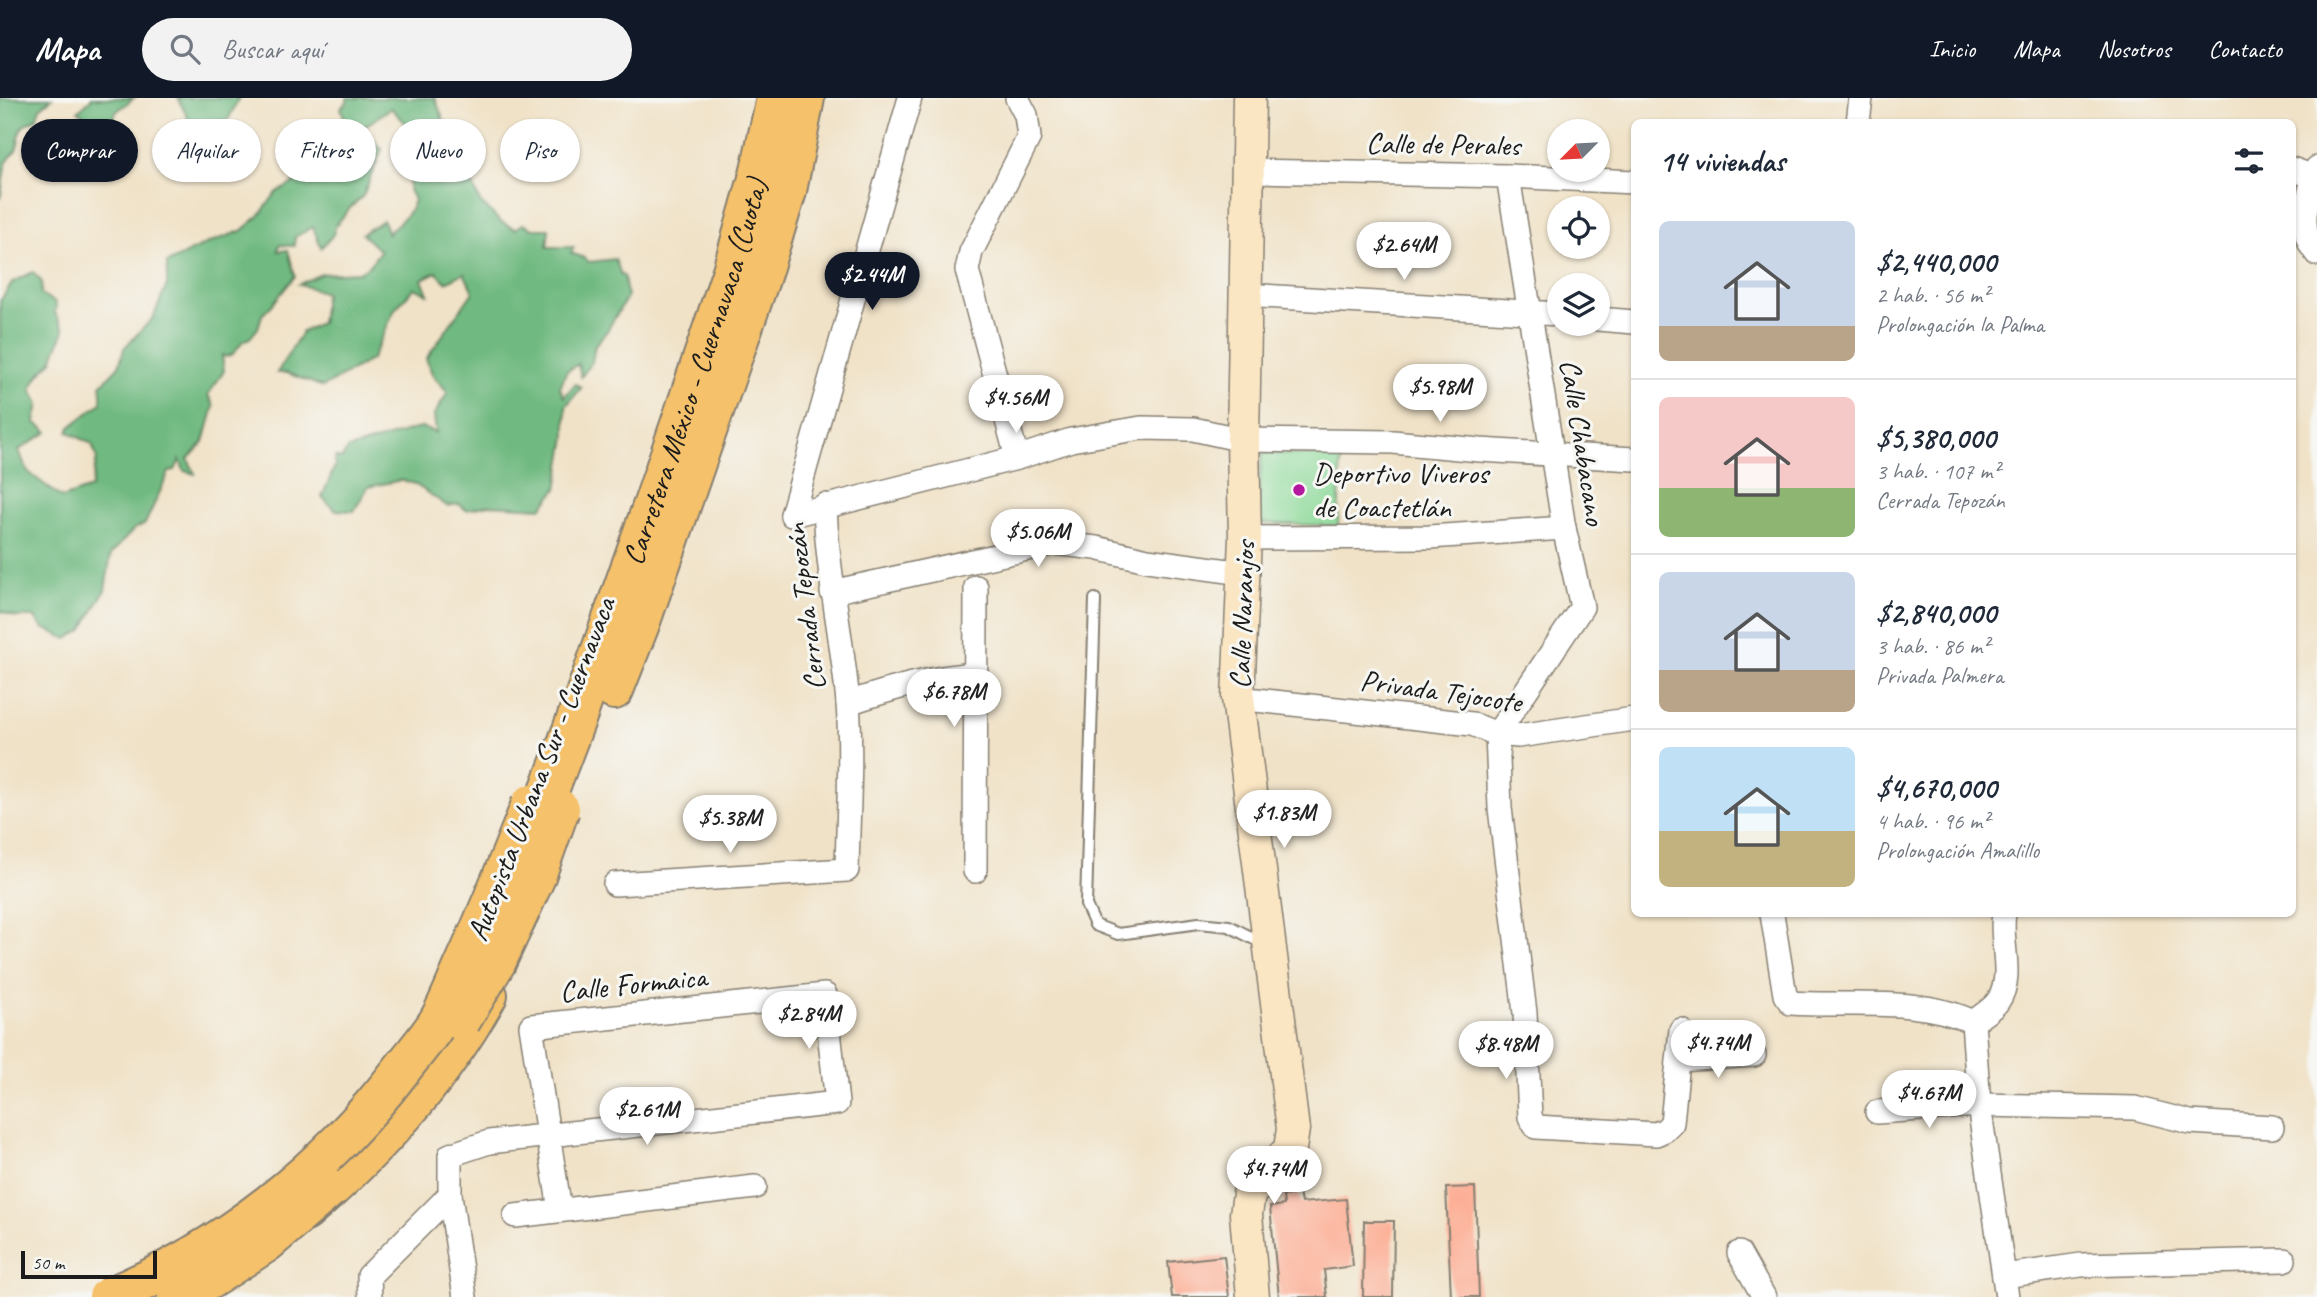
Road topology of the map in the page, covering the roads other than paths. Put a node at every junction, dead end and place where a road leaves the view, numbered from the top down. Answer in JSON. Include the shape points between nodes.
{"nodes":[{"id":1,"x":773,"y":98,"type":"edge"},
{"id":2,"x":803,"y":98,"type":"edge"},
{"id":3,"x":910,"y":98,"type":"edge"},
{"id":4,"x":1017,"y":98,"type":"edge"},
{"id":5,"x":1249,"y":98,"type":"edge"},
{"id":6,"x":1861,"y":98,"type":"edge"},
{"id":7,"x":1858,"y":119,"type":"edge"},
{"id":8,"x":1249,"y":171,"type":"junction"},
{"id":9,"x":2308,"y":171,"type":"edge"},
{"id":10,"x":1508,"y":176,"type":"junction"},
{"id":11,"x":1631,"y":182,"type":"edge"},
{"id":12,"x":2317,"y":254,"type":"edge"},
{"id":13,"x":1245,"y":295,"type":"junction"},
{"id":14,"x":1531,"y":311,"type":"junction"},
{"id":15,"x":1547,"y":313,"type":"edge"},
{"id":16,"x":1610,"y":319,"type":"edge"},
{"id":17,"x":1631,"y":322,"type":"edge"},
{"id":18,"x":1243,"y":440,"type":"junction"},
{"id":19,"x":1552,"y":454,"type":"junction"},
{"id":20,"x":1017,"y":458,"type":"junction"},
{"id":21,"x":1631,"y":459,"type":"edge"},
{"id":22,"x":825,"y":505,"type":"junction"},
{"id":23,"x":1564,"y":528,"type":"junction"},
{"id":24,"x":1245,"y":538,"type":"junction"},
{"id":25,"x":1243,"y":573,"type":"junction"},
{"id":26,"x":976,"y":587,"type":"dead end"},
{"id":27,"x":832,"y":592,"type":"junction"},
{"id":28,"x":1096,"y":599,"type":"dead end"},
{"id":29,"x":976,"y":674,"type":"junction"},
{"id":30,"x":1238,"y":698,"type":"junction"},
{"id":31,"x":848,"y":703,"type":"junction"},
{"id":32,"x":1631,"y":719,"type":"edge"},
{"id":33,"x":1497,"y":734,"type":"junction"},
{"id":34,"x":975,"y":871,"type":"dead end"},
{"id":35,"x":615,"y":884,"type":"dead end"},
{"id":36,"x":1772,"y":917,"type":"edge"},
{"id":37,"x":2003,"y":917,"type":"edge"},
{"id":38,"x":1270,"y":946,"type":"junction"},
{"id":39,"x":1973,"y":1022,"type":"junction"},
{"id":40,"x":1681,"y":1030,"type":"dead end"},
{"id":41,"x":1754,"y":1055,"type":"dead end"},
{"id":42,"x":1679,"y":1060,"type":"junction"},
{"id":43,"x":1979,"y":1105,"type":"junction"},
{"id":44,"x":1877,"y":1112,"type":"dead end"},
{"id":45,"x":2272,"y":1127,"type":"dead end"},
{"id":46,"x":549,"y":1136,"type":"junction"},
{"id":47,"x":755,"y":1187,"type":"dead end"},
{"id":48,"x":450,"y":1195,"type":"junction"},
{"id":49,"x":559,"y":1210,"type":"junction"},
{"id":50,"x":515,"y":1216,"type":"dead end"},
{"id":51,"x":1739,"y":1253,"type":"dead end"},
{"id":52,"x":2284,"y":1260,"type":"dead end"},
{"id":53,"x":2006,"y":1286,"type":"edge"},
{"id":54,"x":369,"y":1287,"type":"edge"},
{"id":55,"x":108,"y":1297,"type":"edge"},
{"id":56,"x":125,"y":1297,"type":"edge"},
{"id":57,"x":178,"y":1297,"type":"edge"},
{"id":58,"x":465,"y":1297,"type":"edge"},
{"id":59,"x":1253,"y":1297,"type":"edge"},
{"id":60,"x":1764,"y":1297,"type":"edge"}],
"edges":[{"from":1,"to":55,"type":"highway","name":"Autopista Urbana Sur - Cuernavaca","bridge":true,"via":[[647,493],[497,892],[439,1020],[381,1097],[322,1162],[251,1219],[195,1254]]},
{"from":1,"to":56,"type":"highway","name":"Carretera México - Cuernavaca (Cuota)","via":[[759,176],[723,297],[586,692],[498,925],[439,1032],[382,1101],[246,1225]]},
{"from":2,"to":57,"type":"highway","name":"Autopista Urbana Sur - Cuernavaca","bridge":true,"via":[[749,298],[535,879],[496,963],[453,1035],[337,1182],[266,1243]]},
{"from":3,"to":22,"type":"street","via":[[792,514]]},
{"from":4,"to":20,"type":"street","via":[[1029,136],[971,252],[967,270]]},
{"from":5,"to":8,"type":"street","name":"Calle Naranjos"},
{"from":6,"to":7,"type":"street"},
{"from":8,"to":10,"type":"street","name":"Calle de Perales"},
{"from":8,"to":13,"type":"street","name":"Calle Naranjos"},
{"from":9,"to":12,"type":"street","via":[[2304,225]]},
{"from":10,"to":11,"type":"street","name":"Calle de Perales"},
{"from":10,"to":14,"type":"street","name":"Calle Chabacano"},
{"from":13,"to":14,"type":"street"},
{"from":13,"to":18,"type":"street","name":"Calle Naranjos"},
{"from":14,"to":15,"type":"street"},
{"from":14,"to":19,"type":"street","name":"Calle Chabacano"},
{"from":16,"to":17,"type":"street"},
{"from":18,"to":19,"type":"street","via":[[1393,442]]},
{"from":18,"to":20,"type":"street","via":[[1193,429],[1141,428],[1072,440]]},
{"from":18,"to":24,"type":"street","name":"Calle Naranjos"},
{"from":19,"to":21,"type":"street"},
{"from":19,"to":23,"type":"street","name":"Calle Chabacano"},
{"from":20,"to":22,"type":"street"},
{"from":22,"to":27,"type":"street","name":"Cerrada Tepozán"},
{"from":23,"to":24,"type":"street","via":[[1429,537]]},
{"from":23,"to":33,"type":"street","name":"Calle Chabacano","via":[[1583,607]]},
{"from":24,"to":25,"type":"street","name":"Calle Naranjos"},
{"from":25,"to":27,"type":"street","via":[[1055,543]]},
{"from":25,"to":30,"type":"street","name":"Calle Naranjos"},
{"from":26,"to":29,"type":"street"},
{"from":27,"to":31,"type":"street","name":"Cerrada Tepozán"},
{"from":28,"to":38,"type":"lane","via":[[1086,905],[1095,925],[1118,934],[1199,923],[1229,926]]},
{"from":29,"to":31,"type":"street","name":"Cerrada Tepozán","via":[[912,682]]},
{"from":29,"to":34,"type":"street"},
{"from":30,"to":33,"type":"street","name":"Privada Tejocote","via":[[1472,724]]},
{"from":30,"to":38,"type":"street","name":"Calle Naranjos"},
{"from":31,"to":35,"type":"street","name":"Cerrada Tepozán","via":[[847,870]]},
{"from":32,"to":33,"type":"street","name":"Privada Tejocote","via":[[1518,736]]},
{"from":33,"to":42,"type":"street","via":[[1500,808],[1525,1013],[1530,1117],[1536,1127],[1656,1134],[1672,1123]]},
{"from":36,"to":39,"type":"street","via":[[1785,995],[1791,1003],[1898,1006]]},
{"from":37,"to":39,"type":"street","via":[[2006,972],[2000,998]]},
{"from":38,"to":59,"type":"street","name":"Calle Naranjos","via":[[1293,1129],[1290,1149],[1249,1194],[1246,1214]]},
{"from":39,"to":43,"type":"street"},
{"from":40,"to":42,"type":"street"},
{"from":41,"to":42,"type":"street"},
{"from":43,"to":44,"type":"street"},
{"from":43,"to":45,"type":"street","via":[[2135,1108],[2190,1122]]},
{"from":43,"to":53,"type":"street"},
{"from":46,"to":46,"type":"street","name":"Calle Formaica","via":[[531,1026],[825,995],[837,1103]]},
{"from":46,"to":48,"type":"street","via":[[489,1142],[450,1155]]},
{"from":46,"to":49,"type":"street"},
{"from":47,"to":49,"type":"street"},
{"from":48,"to":54,"type":"street"},
{"from":48,"to":58,"type":"street"},
{"from":49,"to":50,"type":"street"},
{"from":51,"to":60,"type":"street"},
{"from":52,"to":53,"type":"street","via":[[2081,1265]]}]}
